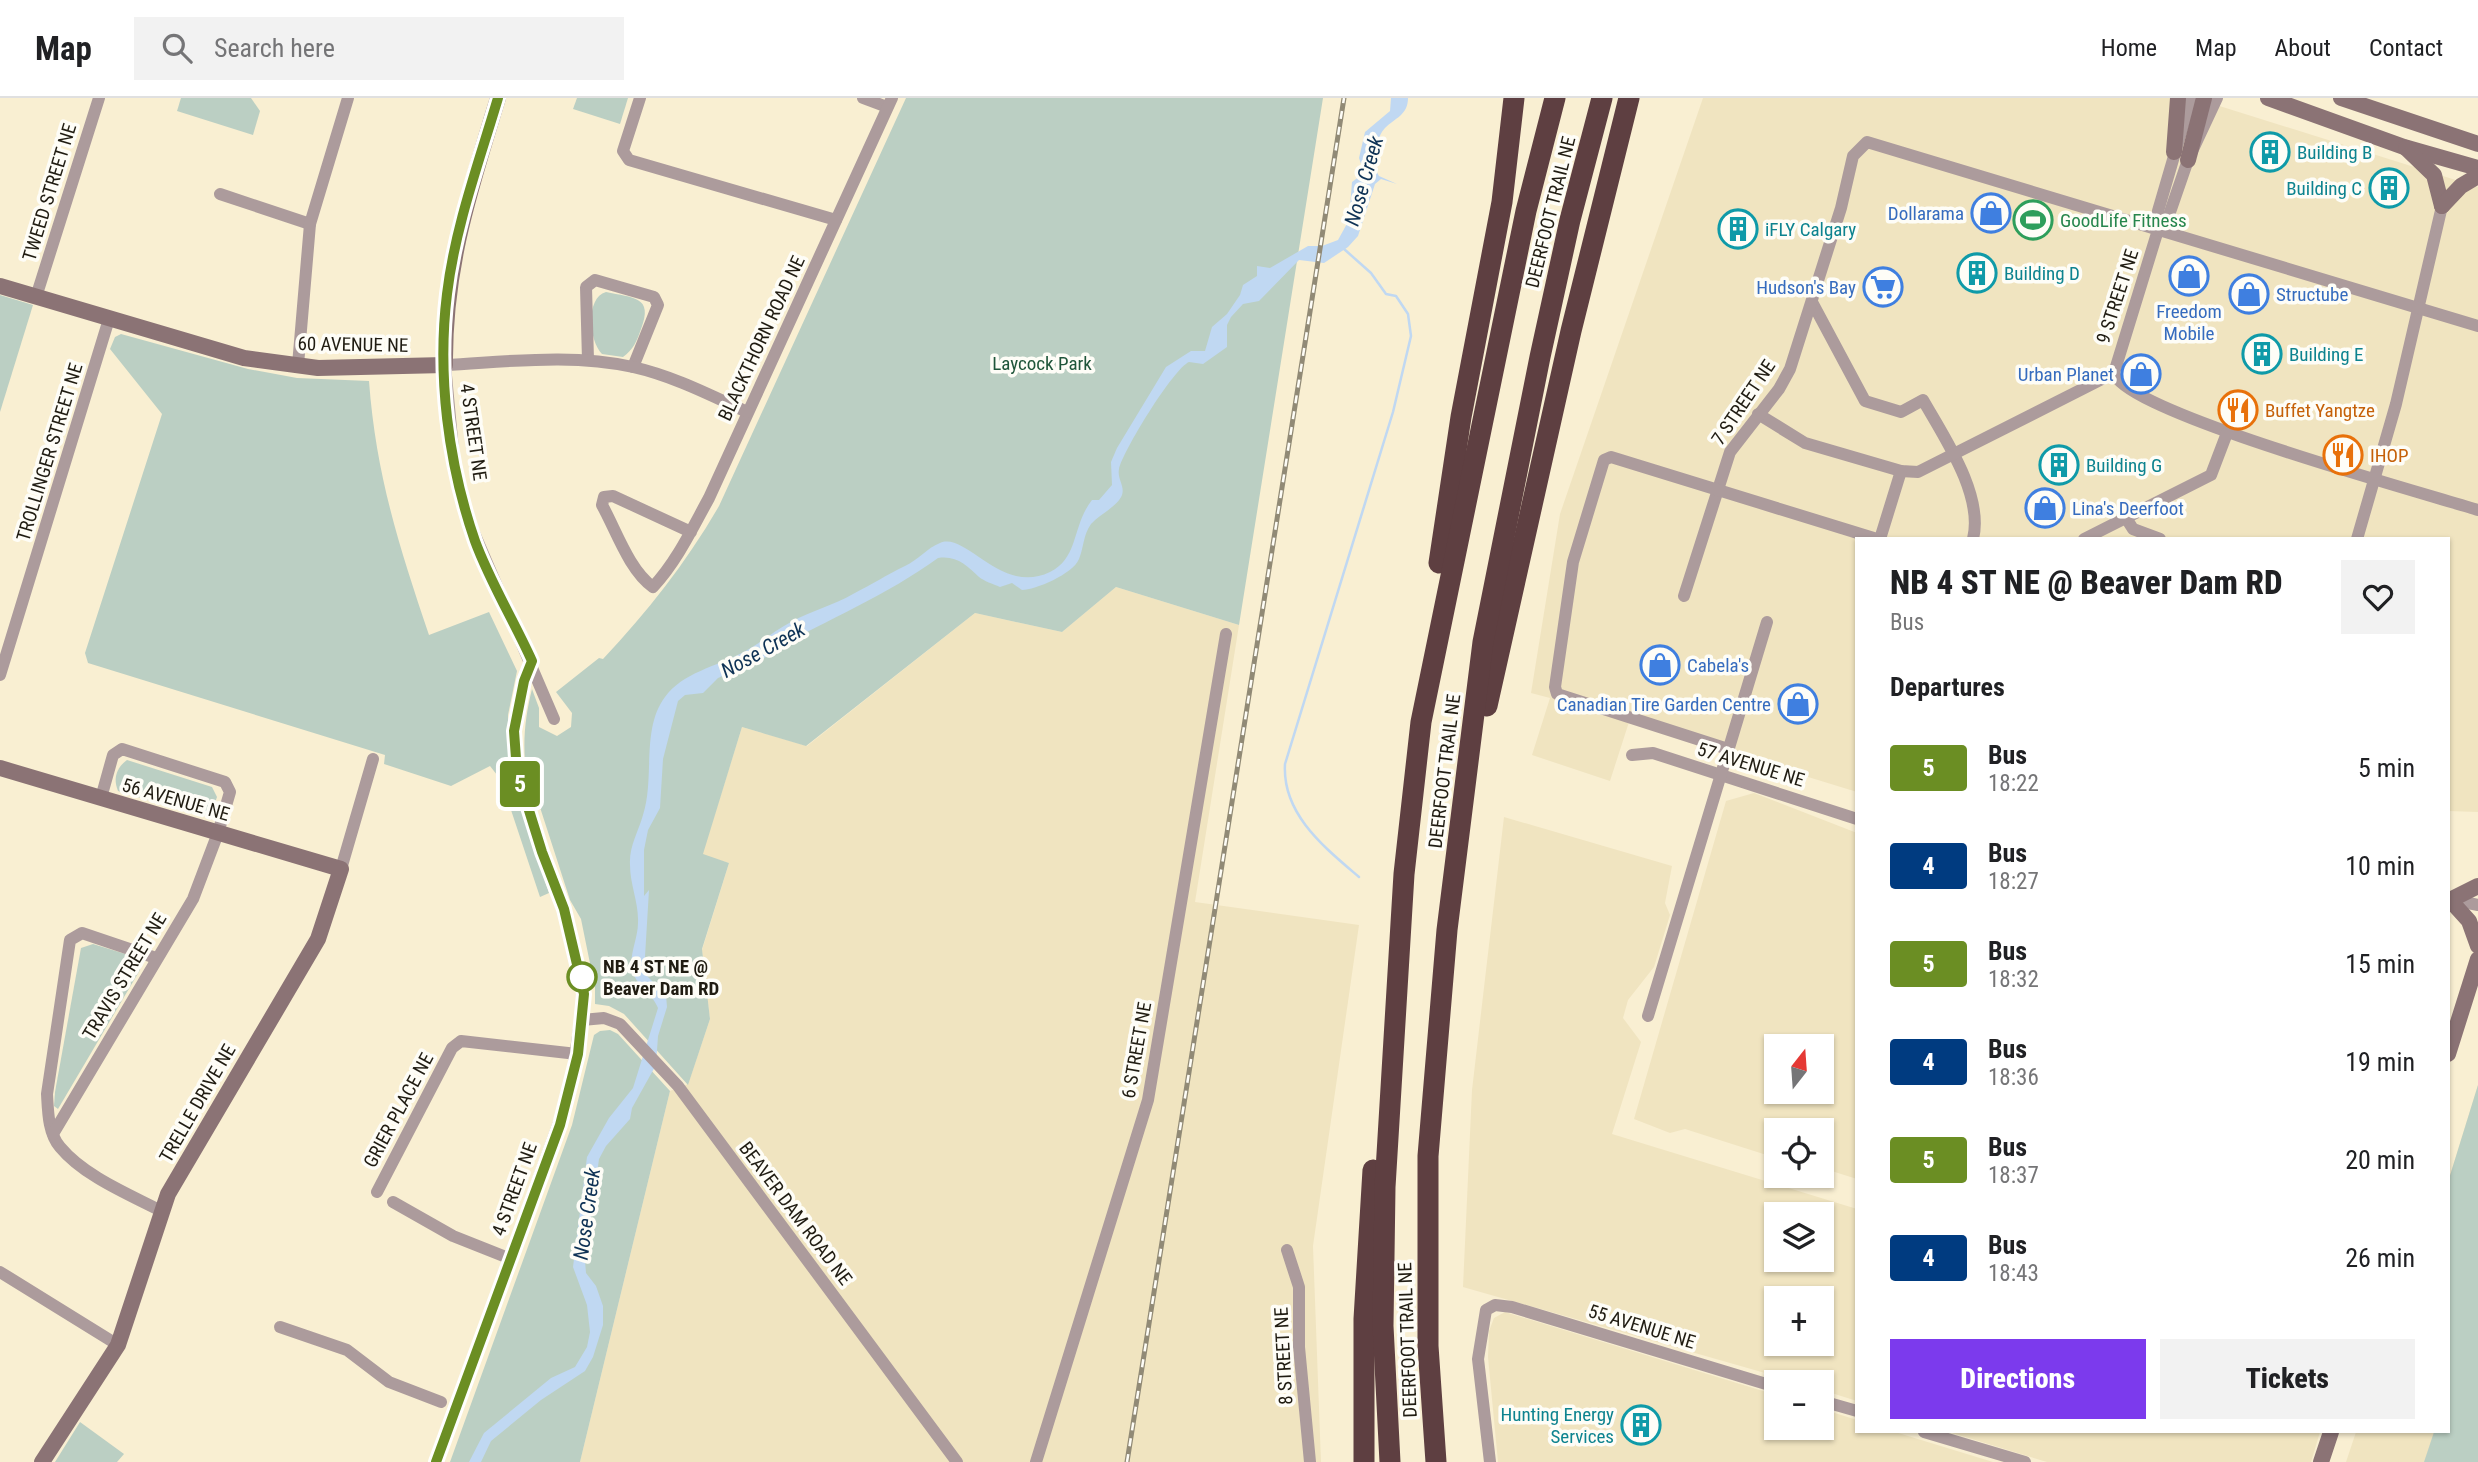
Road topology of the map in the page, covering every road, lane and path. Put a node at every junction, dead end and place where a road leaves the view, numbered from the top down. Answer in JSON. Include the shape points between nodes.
{"nodes":[{"id":1,"x":99,"y":98,"type":"edge"},
{"id":2,"x":348,"y":98,"type":"edge"},
{"id":3,"x":499,"y":98,"type":"edge"},
{"id":4,"x":640,"y":98,"type":"edge"},
{"id":5,"x":863,"y":98,"type":"edge"},
{"id":6,"x":1514,"y":98,"type":"edge"},
{"id":7,"x":1555,"y":98,"type":"edge"},
{"id":8,"x":1602,"y":98,"type":"edge"},
{"id":9,"x":1629,"y":98,"type":"edge"},
{"id":10,"x":1643,"y":98,"type":"edge"},
{"id":11,"x":2178,"y":98,"type":"edge"},
{"id":12,"x":2191,"y":98,"type":"edge"},
{"id":13,"x":2204,"y":98,"type":"edge"},
{"id":14,"x":2217,"y":98,"type":"edge"},
{"id":15,"x":2268,"y":98,"type":"edge"},
{"id":16,"x":2341,"y":98,"type":"edge"},
{"id":17,"x":2357,"y":98,"type":"edge"},
{"id":18,"x":889,"y":102,"type":"edge"},
{"id":19,"x":2372,"y":109,"type":"junction"},
{"id":20,"x":2478,"y":144,"type":"edge"},
{"id":21,"x":2404,"y":147,"type":"junction"},
{"id":22,"x":2174,"y":152,"type":"junction"},
{"id":23,"x":2189,"y":160,"type":"junction"},
{"id":24,"x":2478,"y":168,"type":"edge"},
{"id":25,"x":2478,"y":176,"type":"edge"},
{"id":26,"x":220,"y":194,"type":"dead end"},
{"id":27,"x":2442,"y":206,"type":"junction"},
{"id":28,"x":836,"y":220,"type":"junction"},
{"id":29,"x":310,"y":223,"type":"junction"},
{"id":30,"x":2158,"y":230,"type":"junction"},
{"id":31,"x":0,"y":286,"type":"edge"},
{"id":32,"x":36,"y":297,"type":"junction"},
{"id":33,"x":1812,"y":302,"type":"junction"},
{"id":34,"x":2416,"y":310,"type":"junction"},
{"id":35,"x":109,"y":319,"type":"junction"},
{"id":36,"x":2478,"y":326,"type":"edge"},
{"id":37,"x":1571,"y":331,"type":"junction"},
{"id":38,"x":587,"y":360,"type":"junction"},
{"id":39,"x":299,"y":365,"type":"junction"},
{"id":40,"x":445,"y":365,"type":"junction"},
{"id":41,"x":633,"y":367,"type":"junction"},
{"id":42,"x":2115,"y":373,"type":"junction"},
{"id":43,"x":747,"y":412,"type":"junction"},
{"id":44,"x":1758,"y":414,"type":"junction"},
{"id":45,"x":2227,"y":433,"type":"junction"},
{"id":46,"x":1955,"y":456,"type":"junction"},
{"id":47,"x":1901,"y":471,"type":"junction"},
{"id":48,"x":2376,"y":479,"type":"junction"},
{"id":49,"x":1716,"y":490,"type":"junction"},
{"id":50,"x":2478,"y":509,"type":"edge"},
{"id":51,"x":2126,"y":518,"type":"junction"},
{"id":52,"x":691,"y":532,"type":"junction"},
{"id":53,"x":1871,"y":537,"type":"edge"},
{"id":54,"x":1879,"y":537,"type":"edge"},
{"id":55,"x":1973,"y":537,"type":"edge"},
{"id":56,"x":2088,"y":537,"type":"edge"},
{"id":57,"x":2155,"y":537,"type":"edge"},
{"id":58,"x":2358,"y":537,"type":"edge"},
{"id":59,"x":1684,"y":596,"type":"dead end"},
{"id":60,"x":1767,"y":622,"type":"dead end"},
{"id":61,"x":1440,"y":626,"type":"junction"},
{"id":62,"x":1226,"y":634,"type":"dead end"},
{"id":63,"x":0,"y":675,"type":"edge"},
{"id":64,"x":554,"y":719,"type":"dead end"},
{"id":65,"x":1728,"y":748,"type":"junction"},
{"id":66,"x":1632,"y":755,"type":"dead end"},
{"id":67,"x":373,"y":759,"type":"dead end"},
{"id":68,"x":0,"y":768,"type":"edge"},
{"id":69,"x":1721,"y":774,"type":"junction"},
{"id":70,"x":101,"y":799,"type":"junction"},
{"id":71,"x":1855,"y":818,"type":"edge"},
{"id":72,"x":218,"y":833,"type":"junction"},
{"id":73,"x":341,"y":869,"type":"junction"},
{"id":74,"x":2478,"y":886,"type":"edge"},
{"id":75,"x":2450,"y":899,"type":"edge"},
{"id":76,"x":2450,"y":899,"type":"edge"},
{"id":77,"x":2450,"y":900,"type":"edge"},
{"id":78,"x":2478,"y":905,"type":"edge"},
{"id":79,"x":566,"y":923,"type":"dead end"},
{"id":80,"x":1447,"y":929,"type":"junction"},
{"id":81,"x":1402,"y":942,"type":"junction"},
{"id":82,"x":2478,"y":946,"type":"edge"},
{"id":83,"x":156,"y":958,"type":"junction"},
{"id":84,"x":2478,"y":959,"type":"edge"},
{"id":85,"x":1648,"y":1016,"type":"dead end"},
{"id":86,"x":582,"y":1020,"type":"junction"},
{"id":87,"x":2450,"y":1048,"type":"edge"},
{"id":88,"x":578,"y":1054,"type":"junction"},
{"id":89,"x":53,"y":1134,"type":"junction"},
{"id":90,"x":377,"y":1192,"type":"dead end"},
{"id":91,"x":393,"y":1202,"type":"dead end"},
{"id":92,"x":161,"y":1211,"type":"junction"},
{"id":93,"x":1287,"y":1250,"type":"dead end"},
{"id":94,"x":511,"y":1259,"type":"junction"},
{"id":95,"x":2,"y":1277,"type":"edge"},
{"id":96,"x":280,"y":1327,"type":"dead end"},
{"id":97,"x":118,"y":1345,"type":"junction"},
{"id":98,"x":1764,"y":1383,"type":"edge"},
{"id":99,"x":440,"y":1402,"type":"dead end"},
{"id":100,"x":1834,"y":1404,"type":"edge"},
{"id":101,"x":1855,"y":1410,"type":"edge"},
{"id":102,"x":1927,"y":1433,"type":"edge"},
{"id":103,"x":2330,"y":1433,"type":"edge"},
{"id":104,"x":42,"y":1462,"type":"edge"},
{"id":105,"x":436,"y":1462,"type":"edge"},
{"id":106,"x":957,"y":1462,"type":"edge"},
{"id":107,"x":1036,"y":1462,"type":"edge"},
{"id":108,"x":1310,"y":1462,"type":"edge"},
{"id":109,"x":1364,"y":1462,"type":"edge"},
{"id":110,"x":1390,"y":1462,"type":"edge"},
{"id":111,"x":1436,"y":1462,"type":"edge"},
{"id":112,"x":1490,"y":1462,"type":"edge"},
{"id":113,"x":2025,"y":1462,"type":"edge"},
{"id":114,"x":2321,"y":1462,"type":"edge"}],
"edges":[{"from":1,"to":32,"type":"street","name":"TWEED STREET NE"},
{"from":2,"to":29,"type":"street"},
{"from":3,"to":40,"type":"street","name":"4 STREET NE","via":[[454,254],[447,294]]},
{"from":4,"to":28,"type":"street","via":[[624,151],[629,160]]},
{"from":5,"to":18,"type":"street"},
{"from":6,"to":61,"type":"highway","via":[[1502,202],[1461,417],[1432,608]]},
{"from":7,"to":61,"type":"highway","name":"DEERFOOT TRAIL NE","via":[[1526,211]]},
{"from":8,"to":80,"type":"highway","name":"DEERFOOT TRAIL NE","via":[[1549,316],[1483,642]]},
{"from":9,"to":37,"type":"highway"},
{"from":10,"to":37,"type":"highway"},
{"from":11,"to":22,"type":"street"},
{"from":12,"to":22,"type":"street","name":"9 STREET NE"},
{"from":13,"to":23,"type":"street"},
{"from":14,"to":23,"type":"street","name":"9 STREET NE"},
{"from":15,"to":21,"type":"street"},
{"from":16,"to":19,"type":"street"},
{"from":17,"to":19,"type":"street"},
{"from":18,"to":28,"type":"street","name":"BLACKTHORN ROAD NE"},
{"from":19,"to":20,"type":"street"},
{"from":21,"to":24,"type":"street"},
{"from":21,"to":27,"type":"street","via":[[2434,175]]},
{"from":22,"to":30,"type":"street","name":"9 STREET NE","via":[[2158,211]]},
{"from":23,"to":30,"type":"street","name":"9 STREET NE","via":[[2169,215]]},
{"from":25,"to":27,"type":"street"},
{"from":26,"to":29,"type":"street"},
{"from":27,"to":34,"type":"street"},
{"from":28,"to":43,"type":"street","name":"BLACKTHORN ROAD NE"},
{"from":29,"to":39,"type":"street"},
{"from":30,"to":33,"type":"street","name":"7 STREET NE","via":[[1867,142],[1857,149]]},
{"from":30,"to":34,"type":"street"},
{"from":30,"to":42,"type":"street","name":"9 STREET NE"},
{"from":31,"to":32,"type":"street","name":"60 AVENUE NE"},
{"from":32,"to":35,"type":"street","name":"60 AVENUE NE"},
{"from":33,"to":44,"type":"street","name":"7 STREET NE","via":[[1784,381]]},
{"from":33,"to":46,"type":"street","via":[[1865,401],[1901,412],[1923,400]]},
{"from":34,"to":36,"type":"street"},
{"from":34,"to":48,"type":"street"},
{"from":35,"to":39,"type":"street","name":"60 AVENUE NE","via":[[244,358]]},
{"from":35,"to":63,"type":"street","name":"TROLLINGER STREET NE"},
{"from":37,"to":80,"type":"highway","via":[[1479,739],[1456,908]]},
{"from":38,"to":40,"type":"street","name":"60 AVENUE NE"},
{"from":38,"to":41,"type":"street","name":"60 AVENUE NE"},
{"from":38,"to":41,"type":"street","via":[[586,287],[595,280],[654,297],[658,304]]},
{"from":39,"to":40,"type":"street","name":"60 AVENUE NE"},
{"from":40,"to":64,"type":"street","name":"4 STREET NE","via":[[454,460],[469,521]]},
{"from":41,"to":43,"type":"street","name":"60 AVENUE NE","via":[[689,385]]},
{"from":42,"to":45,"type":"street","via":[[2136,393]]},
{"from":42,"to":46,"type":"street"},
{"from":43,"to":52,"type":"street","name":"BLACKTHORN ROAD NE"},
{"from":44,"to":47,"type":"street","via":[[1805,443]]},
{"from":44,"to":49,"type":"street","name":"7 STREET NE","via":[[1730,452]]},
{"from":45,"to":48,"type":"street"},
{"from":45,"to":51,"type":"street","via":[[2211,475]]},
{"from":46,"to":47,"type":"street","via":[[1928,470]]},
{"from":46,"to":55,"type":"street","via":[[1975,509]]},
{"from":47,"to":54,"type":"street"},
{"from":48,"to":50,"type":"street"},
{"from":48,"to":58,"type":"street"},
{"from":49,"to":53,"type":"street"},
{"from":49,"to":59,"type":"street","name":"7 STREET NE"},
{"from":49,"to":65,"type":"street","via":[[1611,457],[1604,460],[1573,562],[1555,687],[1557,694]]},
{"from":51,"to":56,"type":"street"},
{"from":51,"to":57,"type":"street","via":[[2133,529]]},
{"from":52,"to":52,"type":"street","name":"BLACKTHORN ROAD NE","via":[[653,587],[643,581],[631,560],[602,505],[604,497],[612,496]]},
{"from":60,"to":65,"type":"street"},
{"from":61,"to":81,"type":"highway","name":"DEERFOOT TRAIL NE","via":[[1421,722],[1404,874]]},
{"from":62,"to":107,"type":"street","name":"6 STREET NE","via":[[1148,1100]]},
{"from":65,"to":69,"type":"street"},
{"from":66,"to":69,"type":"street","name":"57 AVENUE NE","via":[[1653,753]]},
{"from":67,"to":73,"type":"street","name":"TRELLE DRIVE NE"},
{"from":68,"to":70,"type":"street","name":"56 AVENUE NE"},
{"from":69,"to":71,"type":"street","name":"57 AVENUE NE"},
{"from":69,"to":85,"type":"street"},
{"from":70,"to":72,"type":"street","name":"56 AVENUE NE"},
{"from":70,"to":72,"type":"street","name":"TRAVIS STREET NE","via":[[113,755],[122,749],[225,782],[230,792]]},
{"from":72,"to":73,"type":"street","name":"56 AVENUE NE"},
{"from":72,"to":83,"type":"street","name":"TRAVIS STREET NE","via":[[193,899]]},
{"from":73,"to":92,"type":"street","name":"TRELLE DRIVE NE","via":[[318,939]]},
{"from":74,"to":75,"type":"street"},
{"from":76,"to":78,"type":"street"},
{"from":77,"to":82,"type":"street","via":[[2469,920]]},
{"from":79,"to":86,"type":"street","name":"4 STREET NE","via":[[582,979]]},
{"from":80,"to":111,"type":"highway","name":"DEERFOOT TRAIL NE","via":[[1428,1156],[1428,1346]]},
{"from":81,"to":109,"type":"highway","via":[[1371,1185],[1364,1319]]},
{"from":81,"to":110,"type":"highway","name":"DEERFOOT TRAIL NE","via":[[1385,1200],[1383,1326]]},
{"from":83,"to":89,"type":"street","name":"TRAVIS STREET NE"},
{"from":83,"to":89,"type":"street","via":[[82,933],[70,940],[47,1094]]},
{"from":84,"to":87,"type":"street"},
{"from":86,"to":88,"type":"street","name":"4 STREET NE"},
{"from":86,"to":106,"type":"street","name":"BEAVER DAM ROAD NE","via":[[611,1020],[678,1086]]},
{"from":88,"to":90,"type":"street","name":"GRIER PLACE NE","via":[[461,1041],[452,1048]]},
{"from":88,"to":94,"type":"street","name":"4 STREET NE","via":[[560,1125]]},
{"from":89,"to":92,"type":"street","via":[[58,1146],[74,1160]]},
{"from":91,"to":94,"type":"street","via":[[445,1232]]},
{"from":92,"to":97,"type":"street","name":"TRELLE DRIVE NE"},
{"from":93,"to":108,"type":"street","name":"8 STREET NE","via":[[1299,1287],[1299,1348]]},
{"from":94,"to":105,"type":"street","name":"4 STREET NE"},
{"from":95,"to":97,"type":"street"},
{"from":96,"to":99,"type":"street","via":[[347,1350],[389,1382]]},
{"from":97,"to":104,"type":"street","name":"TRELLE DRIVE NE"},
{"from":98,"to":112,"type":"street","name":"55 AVENUE NE","via":[[1495,1305],[1486,1310],[1478,1359]]},
{"from":100,"to":101,"type":"street"},
{"from":102,"to":113,"type":"street"},
{"from":103,"to":114,"type":"street"}]}
